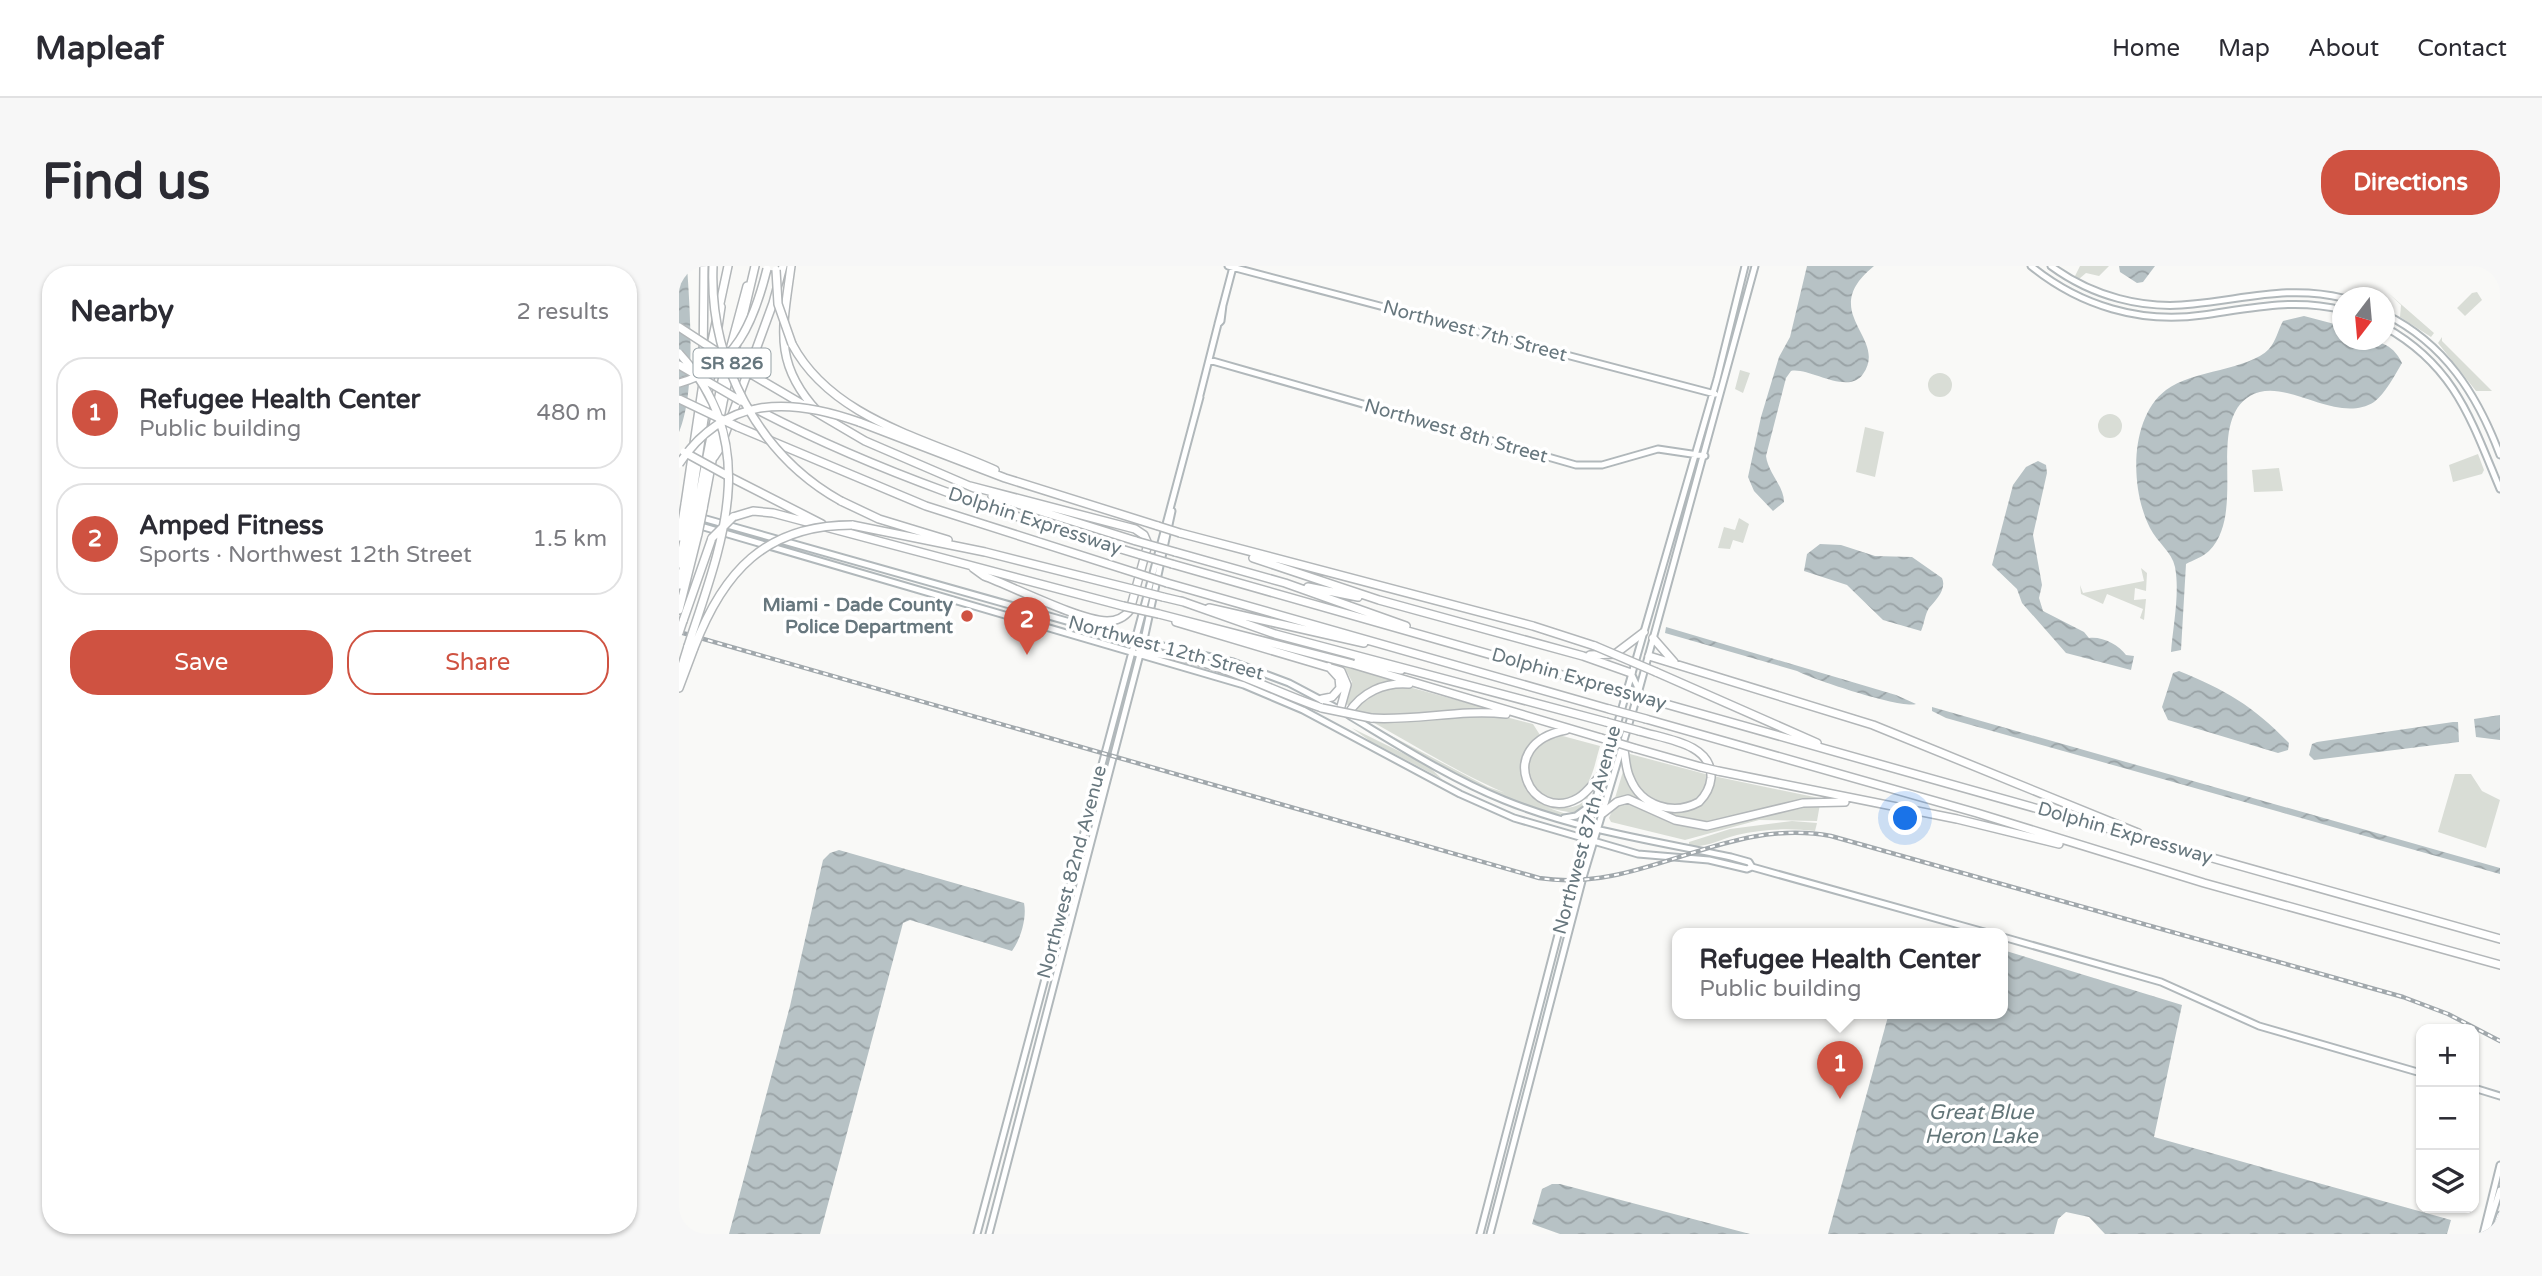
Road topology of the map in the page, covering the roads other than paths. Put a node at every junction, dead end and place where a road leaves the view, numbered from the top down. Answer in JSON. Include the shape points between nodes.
{"nodes":[{"id":1,"x":703,"y":266,"type":"edge"},
{"id":2,"x":713,"y":266,"type":"edge"},
{"id":3,"x":728,"y":266,"type":"edge"},
{"id":4,"x":754,"y":266,"type":"edge"},
{"id":5,"x":791,"y":266,"type":"edge"},
{"id":6,"x":1232,"y":266,"type":"edge"},
{"id":7,"x":1745,"y":266,"type":"edge"},
{"id":8,"x":1755,"y":266,"type":"edge"},
{"id":9,"x":2032,"y":266,"type":"edge"},
{"id":10,"x":2051,"y":266,"type":"edge"},
{"id":11,"x":774,"y":267,"type":"edge"},
{"id":12,"x":2070,"y":279,"type":"junction"},
{"id":13,"x":2069,"y":292,"type":"junction"},
{"id":14,"x":2251,"y":294,"type":"junction"},
{"id":15,"x":2321,"y":294,"type":"junction"},
{"id":16,"x":2332,"y":296,"type":"edge"},
{"id":17,"x":720,"y":300,"type":"junction"},
{"id":18,"x":2253,"y":306,"type":"junction"},
{"id":19,"x":2320,"y":306,"type":"junction"},
{"id":20,"x":2332,"y":308,"type":"edge"},
{"id":21,"x":2395,"y":319,"type":"edge"},
{"id":22,"x":679,"y":327,"type":"edge"},
{"id":23,"x":2395,"y":335,"type":"edge"},
{"id":24,"x":679,"y":353,"type":"edge"},
{"id":25,"x":1209,"y":360,"type":"junction"},
{"id":26,"x":679,"y":365,"type":"edge"},
{"id":27,"x":679,"y":383,"type":"edge"},
{"id":28,"x":703,"y":383,"type":"junction"},
{"id":29,"x":1712,"y":394,"type":"junction"},
{"id":30,"x":1722,"y":396,"type":"junction"},
{"id":31,"x":679,"y":399,"type":"edge"},
{"id":32,"x":2477,"y":402,"type":"junction"},
{"id":33,"x":2467,"y":408,"type":"junction"},
{"id":34,"x":826,"y":420,"type":"junction"},
{"id":35,"x":681,"y":451,"type":"edge"},
{"id":36,"x":1695,"y":455,"type":"junction"},
{"id":37,"x":2500,"y":455,"type":"edge"},
{"id":38,"x":1705,"y":456,"type":"junction"},
{"id":39,"x":712,"y":460,"type":"junction"},
{"id":40,"x":679,"y":464,"type":"edge"},
{"id":41,"x":2498,"y":478,"type":"edge"},
{"id":42,"x":970,"y":486,"type":"junction"},
{"id":43,"x":1034,"y":488,"type":"junction"},
{"id":44,"x":2500,"y":489,"type":"edge"},
{"id":45,"x":694,"y":506,"type":"junction"},
{"id":46,"x":679,"y":511,"type":"edge"},
{"id":47,"x":1171,"y":511,"type":"junction"},
{"id":48,"x":679,"y":520,"type":"edge"},
{"id":49,"x":687,"y":533,"type":"edge"},
{"id":50,"x":844,"y":533,"type":"junction"},
{"id":51,"x":1223,"y":546,"type":"junction"},
{"id":52,"x":985,"y":552,"type":"junction"},
{"id":53,"x":679,"y":564,"type":"edge"},
{"id":54,"x":973,"y":568,"type":"junction"},
{"id":55,"x":1285,"y":583,"type":"junction"},
{"id":56,"x":679,"y":585,"type":"edge"},
{"id":57,"x":1379,"y":600,"type":"junction"},
{"id":58,"x":1181,"y":601,"type":"junction"},
{"id":59,"x":679,"y":610,"type":"edge"},
{"id":60,"x":1159,"y":614,"type":"junction"},
{"id":61,"x":1644,"y":632,"type":"junction"},
{"id":62,"x":679,"y":633,"type":"edge"},
{"id":63,"x":1653,"y":638,"type":"junction"},
{"id":64,"x":1136,"y":639,"type":"junction"},
{"id":65,"x":1439,"y":639,"type":"junction"},
{"id":66,"x":1143,"y":641,"type":"junction"},
{"id":67,"x":691,"y":647,"type":"junction"},
{"id":68,"x":1136,"y":652,"type":"junction"},
{"id":69,"x":1322,"y":656,"type":"junction"},
{"id":70,"x":1583,"y":656,"type":"junction"},
{"id":71,"x":1649,"y":656,"type":"junction"},
{"id":72,"x":1430,"y":657,"type":"junction"},
{"id":73,"x":1674,"y":662,"type":"junction"},
{"id":74,"x":1633,"y":664,"type":"junction"},
{"id":75,"x":1329,"y":667,"type":"junction"},
{"id":76,"x":1630,"y":673,"type":"junction"},
{"id":77,"x":679,"y":675,"type":"edge"},
{"id":78,"x":1464,"y":682,"type":"junction"},
{"id":79,"x":1427,"y":686,"type":"junction"},
{"id":80,"x":679,"y":688,"type":"edge"},
{"id":81,"x":1639,"y":690,"type":"junction"},
{"id":82,"x":1322,"y":699,"type":"junction"},
{"id":83,"x":1344,"y":712,"type":"junction"},
{"id":84,"x":1523,"y":716,"type":"junction"},
{"id":85,"x":1570,"y":729,"type":"junction"},
{"id":86,"x":1623,"y":746,"type":"junction"},
{"id":87,"x":1840,"y":754,"type":"junction"},
{"id":88,"x":1451,"y":774,"type":"junction"},
{"id":89,"x":1601,"y":775,"type":"junction"},
{"id":90,"x":1444,"y":786,"type":"junction"},
{"id":91,"x":1594,"y":803,"type":"junction"},
{"id":92,"x":1888,"y":805,"type":"junction"},
{"id":93,"x":1603,"y":813,"type":"junction"},
{"id":94,"x":1560,"y":819,"type":"junction"},
{"id":95,"x":1587,"y":827,"type":"junction"},
{"id":96,"x":1598,"y":830,"type":"junction"},
{"id":97,"x":1584,"y":839,"type":"junction"},
{"id":98,"x":2151,"y":840,"type":"junction"},
{"id":99,"x":1594,"y":841,"type":"junction"},
{"id":100,"x":2130,"y":862,"type":"junction"},
{"id":101,"x":1752,"y":867,"type":"junction"},
{"id":102,"x":1970,"y":928,"type":"edge"},
{"id":103,"x":2008,"y":938,"type":"edge"},
{"id":104,"x":2500,"y":939,"type":"edge"},
{"id":105,"x":2500,"y":965,"type":"edge"},
{"id":106,"x":2416,"y":1072,"type":"edge"},
{"id":107,"x":2479,"y":1090,"type":"edge"},
{"id":108,"x":2500,"y":1096,"type":"edge"},
{"id":109,"x":2500,"y":1166,"type":"edge"},
{"id":110,"x":2500,"y":1190,"type":"edge"},
{"id":111,"x":2500,"y":1215,"type":"edge"},
{"id":112,"x":977,"y":1234,"type":"edge"},
{"id":113,"x":989,"y":1234,"type":"edge"},
{"id":114,"x":1480,"y":1234,"type":"edge"},
{"id":115,"x":1490,"y":1234,"type":"edge"},
{"id":116,"x":2484,"y":1234,"type":"edge"},
{"id":117,"x":2493,"y":1234,"type":"edge"}],
"edges":[{"from":1,"to":28,"type":"highway"},
{"from":2,"to":52,"type":"highway","bridge":true,"via":[[720,339],[736,387],[753,418],[793,466],[841,502],[879,519]]},
{"from":3,"to":17,"type":"highway","number":"SR 826"},
{"from":4,"to":39,"type":"highway","number":"SR 826"},
{"from":4,"to":45,"type":"highway","via":[[726,363]]},
{"from":5,"to":34,"type":"highway","via":[[782,327],[784,354],[800,391]]},
{"from":6,"to":25,"type":"main road","name":"Northwest 82nd Avenue"},
{"from":6,"to":29,"type":"main road","name":"Northwest 7th Street"},
{"from":7,"to":29,"type":"main road","name":"Northwest 87th Avenue"},
{"from":8,"to":30,"type":"main road","name":"Northwest 87th Avenue"},
{"from":9,"to":13,"type":"main road"},
{"from":10,"to":12,"type":"main road"},
{"from":11,"to":27,"type":"highway","bridge":true,"via":[[738,346],[708,372]]},
{"from":11,"to":39,"type":"highway","via":[[773,303]]},
{"from":11,"to":43,"type":"highway","bridge":true,"via":[[780,313],[792,344],[819,383],[849,405]]},
{"from":12,"to":13,"type":"main road"},
{"from":12,"to":14,"type":"main road","via":[[2109,296],[2157,305]]},
{"from":13,"to":18,"type":"main road","via":[[2109,308],[2153,317],[2196,316]]},
{"from":14,"to":15,"type":"main road"},
{"from":14,"to":18,"type":"main road"},
{"from":15,"to":16,"type":"main road"},
{"from":15,"to":19,"type":"main road"},
{"from":17,"to":28,"type":"highway","number":"SR 826"},
{"from":17,"to":45,"type":"highway","via":[[722,316]]},
{"from":18,"to":19,"type":"main road"},
{"from":19,"to":20,"type":"main road"},
{"from":21,"to":32,"type":"main road","via":[[2440,353]]},
{"from":22,"to":34,"type":"highway","bridge":true},
{"from":23,"to":33,"type":"main road","via":[[2433,363]]},
{"from":24,"to":67,"type":"highway","bridge":true,"via":[[713,404],[730,469],[725,527]]},
{"from":25,"to":36,"type":"main road","name":"Northwest 8th Street","via":[[1576,465],[1602,465],[1653,450]]},
{"from":25,"to":47,"type":"main road","name":"Northwest 82nd Avenue"},
{"from":26,"to":65,"type":"highway","name":"Dolphin Expressway","bridge":true,"via":[[834,447],[918,482],[1140,555]]},
{"from":28,"to":45,"type":"highway","number":"SR 826"},
{"from":29,"to":30,"type":"main road","name":"Northwest 7th Street"},
{"from":29,"to":36,"type":"main road","name":"Northwest 87th Avenue"},
{"from":30,"to":38,"type":"main road","name":"Northwest 87th Avenue"},
{"from":31,"to":72,"type":"highway","name":"Dolphin Expressway","bridge":true,"via":[[926,506],[1167,583]]},
{"from":32,"to":33,"type":"main road"},
{"from":32,"to":37,"type":"main road"},
{"from":33,"to":41,"type":"main road"},
{"from":34,"to":42,"type":"highway"},
{"from":35,"to":50,"type":"highway","bridge":true,"via":[[791,511]]},
{"from":36,"to":38,"type":"main road","name":"Northwest 8th Street"},
{"from":36,"to":61,"type":"main road","name":"Northwest 87th Avenue"},
{"from":38,"to":63,"type":"main road","name":"Northwest 87th Avenue"},
{"from":39,"to":45,"type":"highway","number":"SR 826"},
{"from":40,"to":43,"type":"highway","bridge":true,"via":[[715,426],[740,414],[768,406],[811,407]]},
{"from":41,"to":44,"type":"main road"},
{"from":42,"to":54,"type":"highway","via":[[1135,529],[1148,544],[1130,610],[1116,620],[1091,618]]},
{"from":42,"to":55,"type":"highway","bridge":true,"via":[[1027,508]]},
{"from":43,"to":51,"type":"highway","bridge":true},
{"from":45,"to":49,"type":"highway","number":"SR 826","bridge":true},
{"from":45,"to":49,"type":"highway","number":"SR 826","bridge":true},
{"from":46,"to":64,"type":"main road","name":"Northwest 12th Street"},
{"from":47,"to":64,"type":"main road","name":"Northwest 82nd Avenue"},
{"from":47,"to":66,"type":"main road","name":"Northwest 82nd Avenue"},
{"from":48,"to":68,"type":"main road","name":"Northwest 12th Street"},
{"from":49,"to":53,"type":"highway"},
{"from":49,"to":56,"type":"highway"},
{"from":49,"to":59,"type":"highway","number":"SR 826"},
{"from":50,"to":54,"type":"highway"},
{"from":50,"to":62,"type":"highway","bridge":true,"via":[[769,512],[733,517],[712,538]]},
{"from":51,"to":57,"type":"highway"},
{"from":51,"to":87,"type":"highway","bridge":true,"via":[[1595,646]]},
{"from":52,"to":58,"type":"highway","bridge":true},
{"from":52,"to":67,"type":"highway","bridge":true,"via":[[852,525],[801,532],[758,552],[736,571],[716,596]]},
{"from":54,"to":60,"type":"highway","bridge":true},
{"from":55,"to":57,"type":"highway"},
{"from":55,"to":65,"type":"highway"},
{"from":57,"to":70,"type":"highway"},
{"from":58,"to":72,"type":"highway"},
{"from":58,"to":78,"type":"highway","via":[[1288,637]]},
{"from":60,"to":69,"type":"highway"},
{"from":60,"to":75,"type":"highway","via":[[1201,632]]},
{"from":61,"to":70,"type":"highway","via":[[1615,654]]},
{"from":61,"to":74,"type":"main road","name":"Northwest 87th Avenue"},
{"from":63,"to":71,"type":"main road","name":"Northwest 87th Avenue"},
{"from":63,"to":73,"type":"highway"},
{"from":64,"to":66,"type":"main road","name":"Northwest 12th Street"},
{"from":64,"to":68,"type":"main road","name":"Northwest 82nd Avenue"},
{"from":65,"to":87,"type":"highway","name":"Dolphin Expressway","bridge":true},
{"from":66,"to":68,"type":"main road","name":"Northwest 82nd Avenue"},
{"from":66,"to":82,"type":"main road","name":"Northwest 12th Street","via":[[1240,665]]},
{"from":67,"to":77,"type":"highway"},
{"from":67,"to":80,"type":"highway"},
{"from":68,"to":84,"type":"highway","bridge":true,"via":[[1219,669],[1322,708],[1371,718],[1475,712]]},
{"from":68,"to":90,"type":"main road","name":"Northwest 12th Street","via":[[1278,698]]},
{"from":68,"to":112,"type":"main road","name":"Northwest 82nd Avenue"},
{"from":68,"to":113,"type":"main road","name":"Northwest 82nd Avenue"},
{"from":69,"to":78,"type":"highway"},
{"from":69,"to":79,"type":"highway"},
{"from":70,"to":76,"type":"highway"},
{"from":71,"to":73,"type":"highway"},
{"from":71,"to":74,"type":"main road"},
{"from":71,"to":81,"type":"main road","name":"Northwest 87th Avenue"},
{"from":72,"to":100,"type":"highway","name":"Dolphin Expressway","bridge":true,"via":[[1977,813]]},
{"from":73,"to":98,"type":"highway","via":[[1873,725]]},
{"from":74,"to":76,"type":"main road","name":"Northwest 87th Avenue"},
{"from":75,"to":82,"type":"highway","via":[[1339,678],[1340,688],[1332,697]]},
{"from":75,"to":83,"type":"highway","via":[[1346,677]]},
{"from":76,"to":81,"type":"main road"},
{"from":76,"to":89,"type":"main road","name":"Northwest 87th Avenue"},
{"from":78,"to":86,"type":"highway","bridge":true,"via":[[1692,747],[1710,767],[1710,782],[1699,802],[1674,809],[1647,800],[1631,781]]},
{"from":79,"to":83,"type":"highway","via":[[1383,686]]},
{"from":79,"to":84,"type":"highway"},
{"from":81,"to":86,"type":"main road","name":"Northwest 87th Avenue"},
{"from":82,"to":83,"type":"main road","name":"Northwest 12th Street"},
{"from":83,"to":88,"type":"main road","name":"Northwest 12th Street"},
{"from":84,"to":85,"type":"highway"},
{"from":85,"to":89,"type":"highway","via":[[1546,735],[1531,747],[1524,765],[1530,788],[1546,800],[1565,803],[1581,796]]},
{"from":85,"to":92,"type":"highway","bridge":true,"via":[[1701,767]]},
{"from":86,"to":93,"type":"main road","name":"Northwest 87th Avenue"},
{"from":87,"to":98,"type":"highway","name":"Dolphin Expressway"},
{"from":88,"to":90,"type":"main road"},
{"from":88,"to":94,"type":"main road","name":"Northwest 12th Street"},
{"from":89,"to":91,"type":"main road","name":"Northwest 87th Avenue"},
{"from":90,"to":97,"type":"main road","name":"Northwest 12th Street","via":[[1514,818]]},
{"from":91,"to":94,"type":"main road","via":[[1577,816]]},
{"from":91,"to":95,"type":"main road","name":"Northwest 87th Avenue"},
{"from":92,"to":93,"type":"highway","via":[[1803,803],[1707,826],[1684,823],[1628,799]]},
{"from":92,"to":100,"type":"highway"},
{"from":93,"to":96,"type":"main road","name":"Northwest 87th Avenue"},
{"from":94,"to":95,"type":"main road","name":"Northwest 12th Street"},
{"from":95,"to":96,"type":"main road","name":"Northwest 12th Street"},
{"from":95,"to":97,"type":"main road","name":"Northwest 87th Avenue"},
{"from":96,"to":99,"type":"main road","name":"Northwest 87th Avenue"},
{"from":96,"to":101,"type":"main road","name":"Northwest 12th Street","via":[[1749,862]]},
{"from":97,"to":99,"type":"main road","name":"Northwest 12th Street"},
{"from":97,"to":114,"type":"main road","name":"Northwest 87th Avenue"},
{"from":98,"to":104,"type":"highway","name":"Dolphin Expressway"},
{"from":99,"to":101,"type":"main road","name":"Northwest 12th Street","via":[[1648,856]]},
{"from":99,"to":115,"type":"main road","name":"Northwest 87th Avenue"},
{"from":100,"to":105,"type":"highway","name":"Dolphin Expressway"},
{"from":101,"to":102,"type":"main road","name":"Northwest 12th Street"},
{"from":103,"to":106,"type":"main road","via":[[2168,984],[2259,1026]]},
{"from":107,"to":108,"type":"main road"},
{"from":109,"to":116,"type":"main road"},
{"from":110,"to":116,"type":"main road"},
{"from":111,"to":117,"type":"main road"}]}
